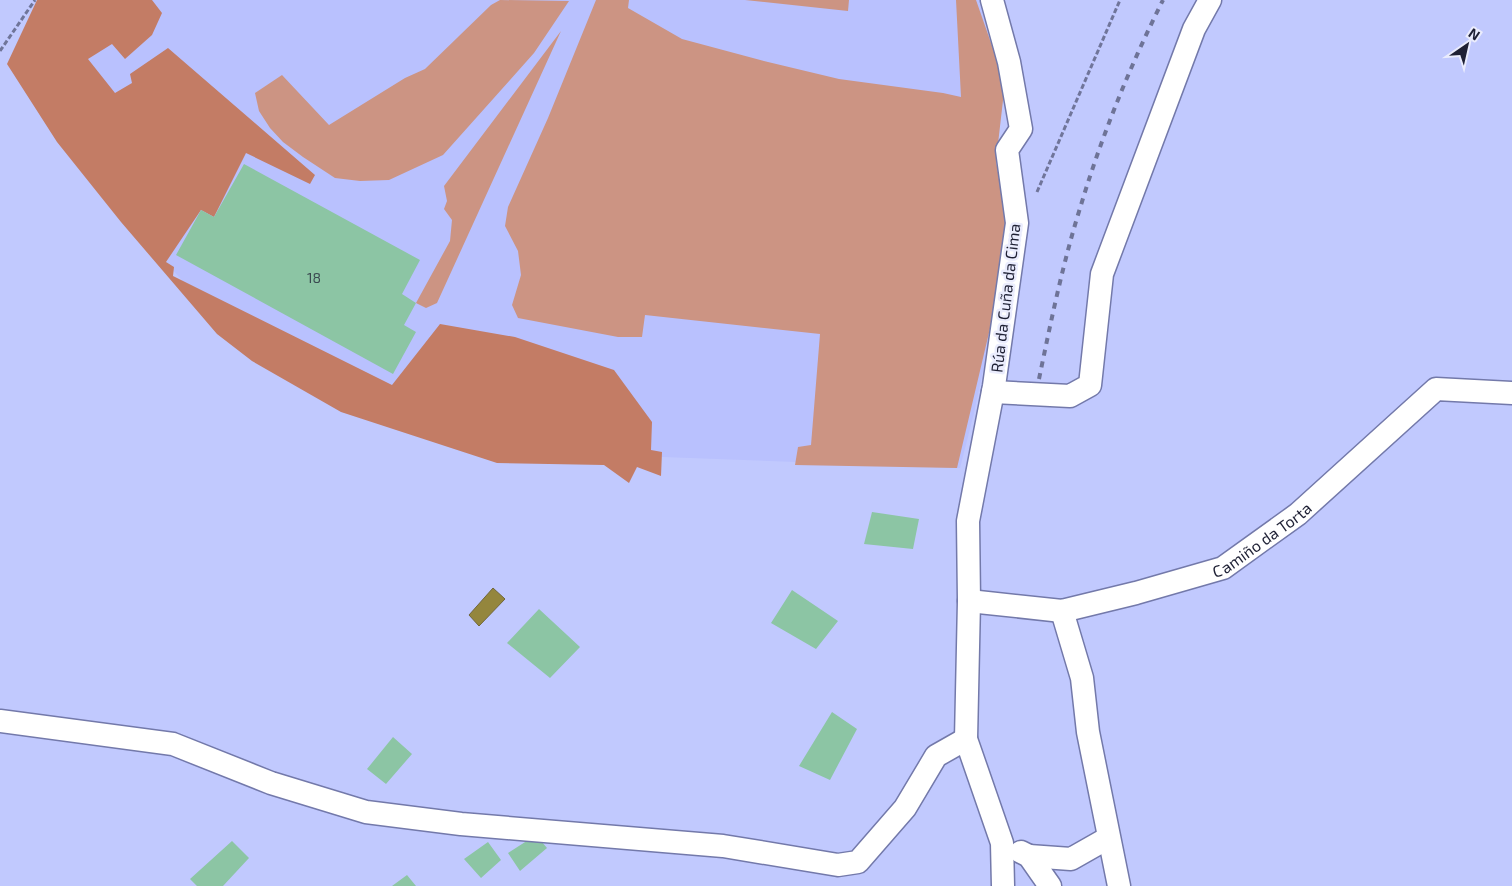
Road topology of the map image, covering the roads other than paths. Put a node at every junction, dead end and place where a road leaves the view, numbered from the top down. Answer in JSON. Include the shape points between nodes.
{"nodes":[{"id":1,"x":992,"y":0,"type":"edge"},
{"id":2,"x":1210,"y":0,"type":"edge"},
{"id":3,"x":992,"y":392,"type":"junction"},
{"id":4,"x":1512,"y":392,"type":"edge"},
{"id":5,"x":969,"y":601,"type":"junction"},
{"id":6,"x":1062,"y":611,"type":"junction"},
{"id":7,"x":0,"y":721,"type":"edge"},
{"id":8,"x":966,"y":739,"type":"junction"},
{"id":9,"x":1108,"y":838,"type":"junction"},
{"id":10,"x":1002,"y":843,"type":"junction"},
{"id":11,"x":1029,"y":856,"type":"junction"},
{"id":12,"x":1003,"y":886,"type":"edge"},
{"id":13,"x":1050,"y":886,"type":"edge"},
{"id":14,"x":1119,"y":886,"type":"edge"}],
"edges":[{"from":1,"to":3,"type":"street","name":"Rúa da Cuña da Cima","via":[[1009,62],[1021,129],[1007,150],[1017,223]]},
{"from":2,"to":3,"type":"street","via":[[1194,29],[1102,274],[1090,385],[1070,396]]},
{"from":3,"to":5,"type":"street","name":"Rúa da Cuña da Cima","via":[[968,521]]},
{"from":4,"to":6,"type":"street","name":"Camiño da Torta","via":[[1436,389],[1298,514],[1223,568]]},
{"from":5,"to":6,"type":"street","name":"Camiño da Torta"},
{"from":5,"to":8,"type":"street","name":"Rúa da Cuña da Cima"},
{"from":6,"to":9,"type":"street","via":[[1082,678],[1088,732]]},
{"from":7,"to":8,"type":"street","via":[[173,744],[271,783],[366,812],[462,824],[723,846],[838,865],[858,862],[905,808],[936,756]]},
{"from":8,"to":10,"type":"street"},
{"from":9,"to":11,"type":"street","via":[[1071,859]]},
{"from":9,"to":14,"type":"street"},
{"from":10,"to":11,"type":"street"},
{"from":10,"to":12,"type":"street"},
{"from":11,"to":13,"type":"street"}]}
